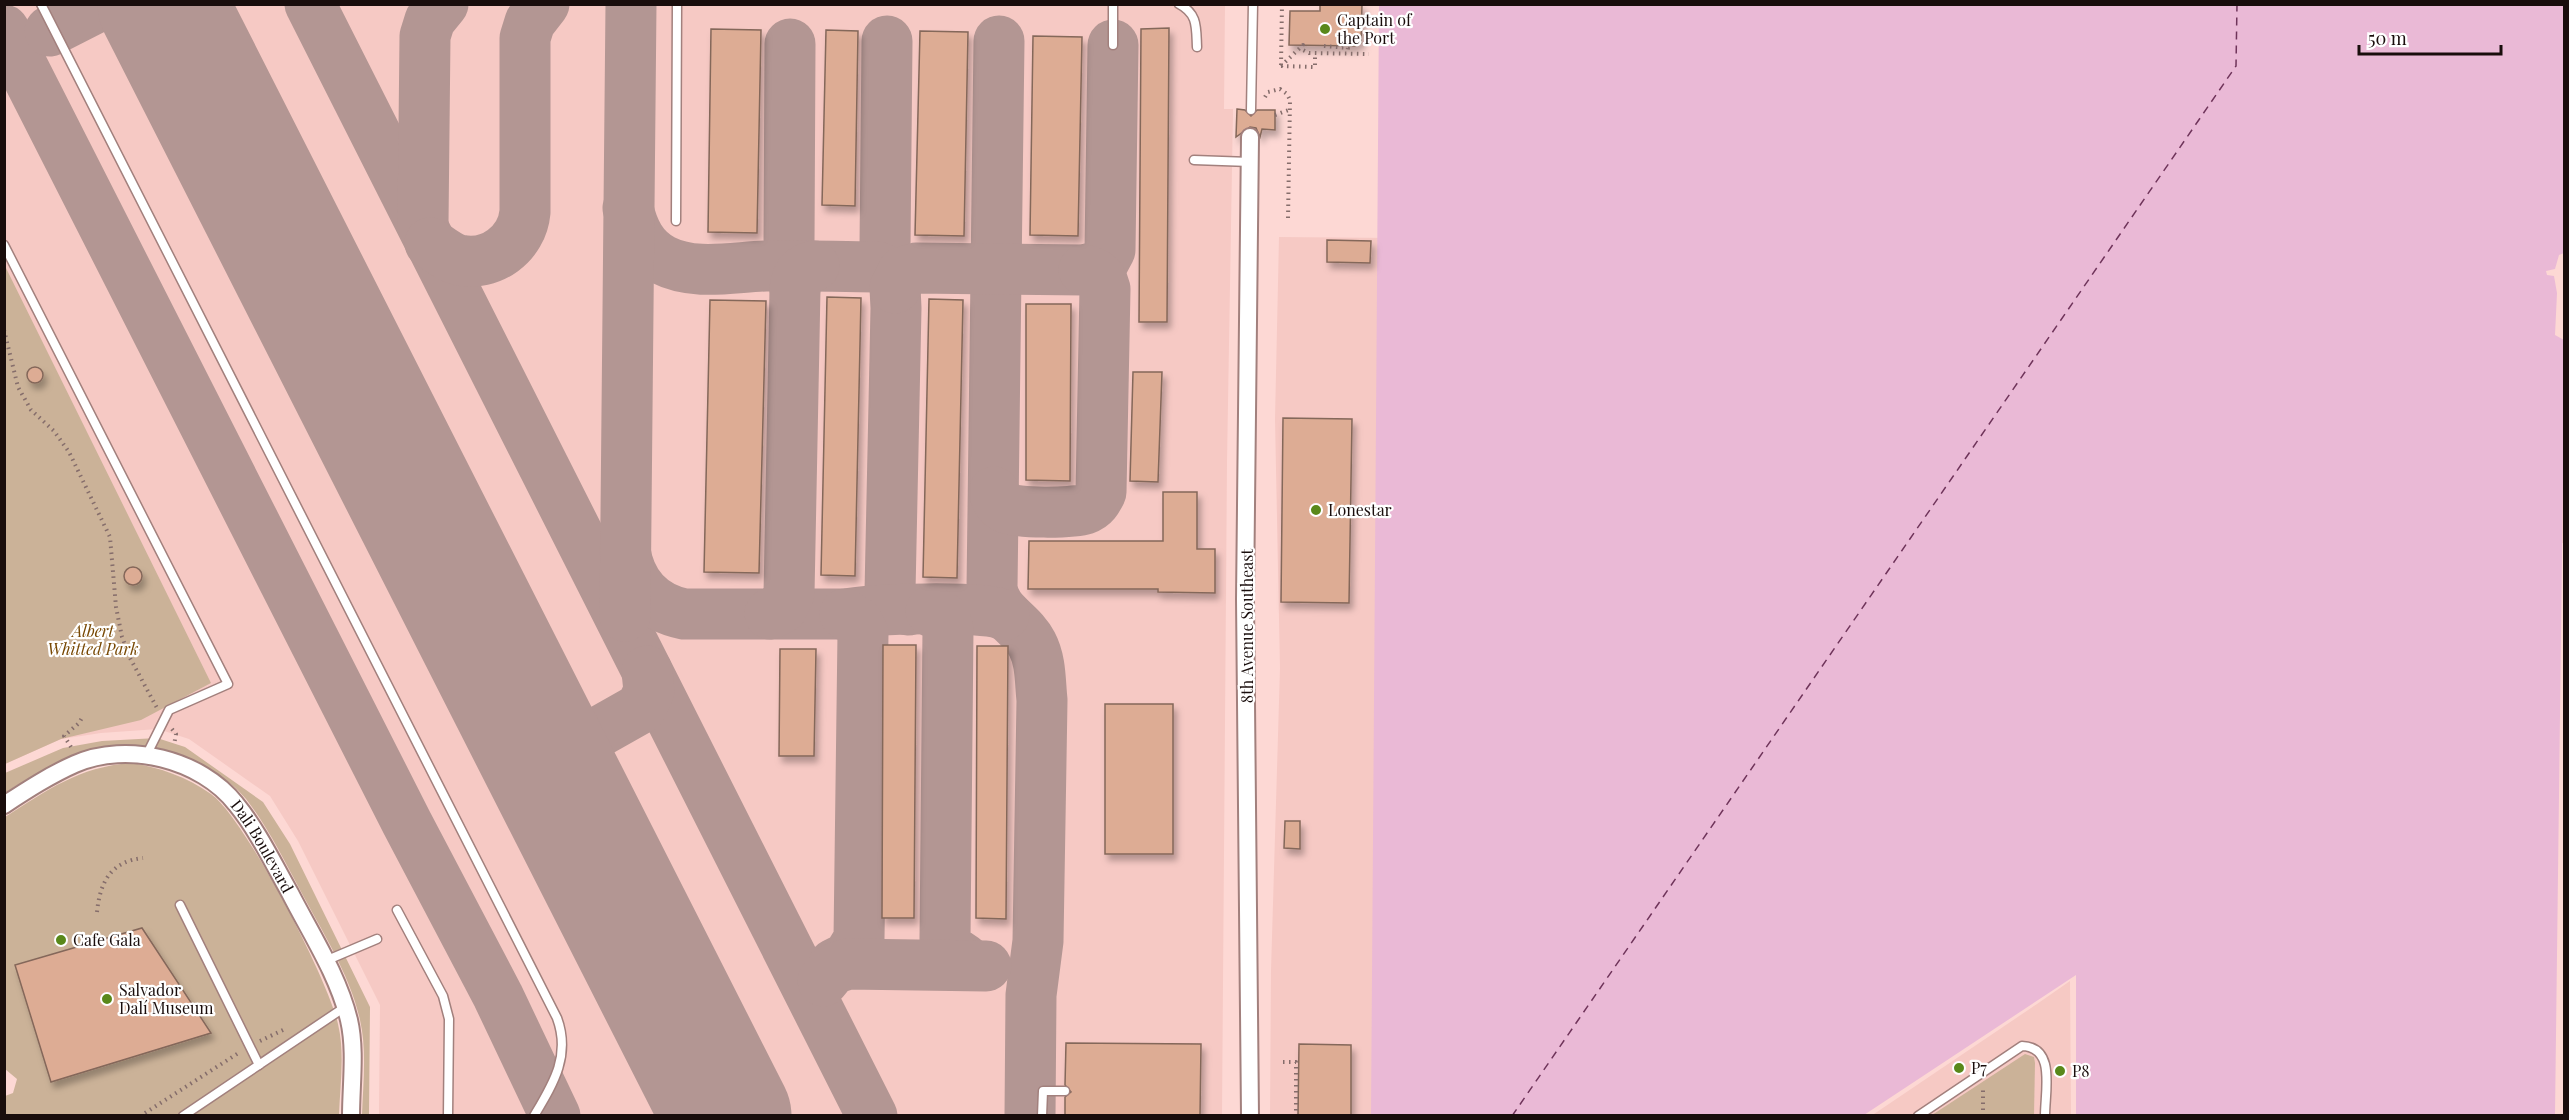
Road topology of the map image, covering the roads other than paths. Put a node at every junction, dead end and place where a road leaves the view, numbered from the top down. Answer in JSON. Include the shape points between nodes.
{"nodes":[{"id":1,"x":41,"y":4,"type":"edge"},
{"id":2,"x":678,"y":4,"type":"edge"},
{"id":3,"x":1113,"y":4,"type":"edge"},
{"id":4,"x":1253,"y":4,"type":"edge"},
{"id":5,"x":1183,"y":5,"type":"edge"},
{"id":6,"x":1113,"y":45,"type":"dead end"},
{"id":7,"x":1197,"y":47,"type":"dead end"},
{"id":8,"x":1251,"y":110,"type":"dead end"},
{"id":9,"x":1250,"y":137,"type":"dead end"},
{"id":10,"x":1194,"y":160,"type":"dead end"},
{"id":11,"x":1250,"y":162,"type":"junction"},
{"id":12,"x":676,"y":222,"type":"dead end"},
{"id":13,"x":4,"y":245,"type":"edge"},
{"id":14,"x":146,"y":756,"type":"junction"},
{"id":15,"x":4,"y":805,"type":"edge"},
{"id":16,"x":180,"y":905,"type":"dead end"},
{"id":17,"x":397,"y":910,"type":"dead end"},
{"id":18,"x":377,"y":939,"type":"dead end"},
{"id":19,"x":325,"y":961,"type":"junction"},
{"id":20,"x":345,"y":1007,"type":"junction"},
{"id":21,"x":259,"y":1065,"type":"junction"},
{"id":22,"x":1065,"y":1091,"type":"dead end"},
{"id":23,"x":183,"y":1116,"type":"edge"},
{"id":24,"x":351,"y":1116,"type":"edge"},
{"id":25,"x":448,"y":1116,"type":"edge"},
{"id":26,"x":534,"y":1116,"type":"edge"},
{"id":27,"x":1042,"y":1116,"type":"edge"},
{"id":28,"x":1250,"y":1116,"type":"edge"},
{"id":29,"x":1918,"y":1116,"type":"edge"},
{"id":30,"x":2045,"y":1116,"type":"edge"}],
"edges":[{"from":1,"to":26,"type":"lane","via":[[557,1018],[563,1034],[559,1072]]},
{"from":2,"to":12,"type":"lane"},
{"from":3,"to":6,"type":"lane"},
{"from":4,"to":8,"type":"lane"},
{"from":5,"to":7,"type":"lane","via":[[1196,21]]},
{"from":9,"to":11,"type":"street","name":"8th Avenue Southeast"},
{"from":10,"to":11,"type":"lane"},
{"from":11,"to":28,"type":"street","name":"8th Avenue Southeast","via":[[1245,599]]},
{"from":13,"to":14,"type":"lane","via":[[228,684],[169,710]]},
{"from":14,"to":15,"type":"street","name":"Dali Boulevard","via":[[102,756],[77,763]]},
{"from":14,"to":19,"type":"street","name":"Dali Boulevard","via":[[202,776],[235,802],[266,848]]},
{"from":16,"to":21,"type":"lane"},
{"from":17,"to":25,"type":"lane","via":[[446,1008]]},
{"from":18,"to":19,"type":"lane"},
{"from":19,"to":20,"type":"street","name":"Dali Boulevard"},
{"from":20,"to":21,"type":"lane"},
{"from":20,"to":24,"type":"street","name":"Dali Boulevard","via":[[351,1035]]},
{"from":21,"to":23,"type":"lane"},
{"from":22,"to":27,"type":"lane","via":[[1043,1091]]},
{"from":29,"to":30,"type":"lane","via":[[2022,1046],[2034,1046],[2046,1061]]}]}
